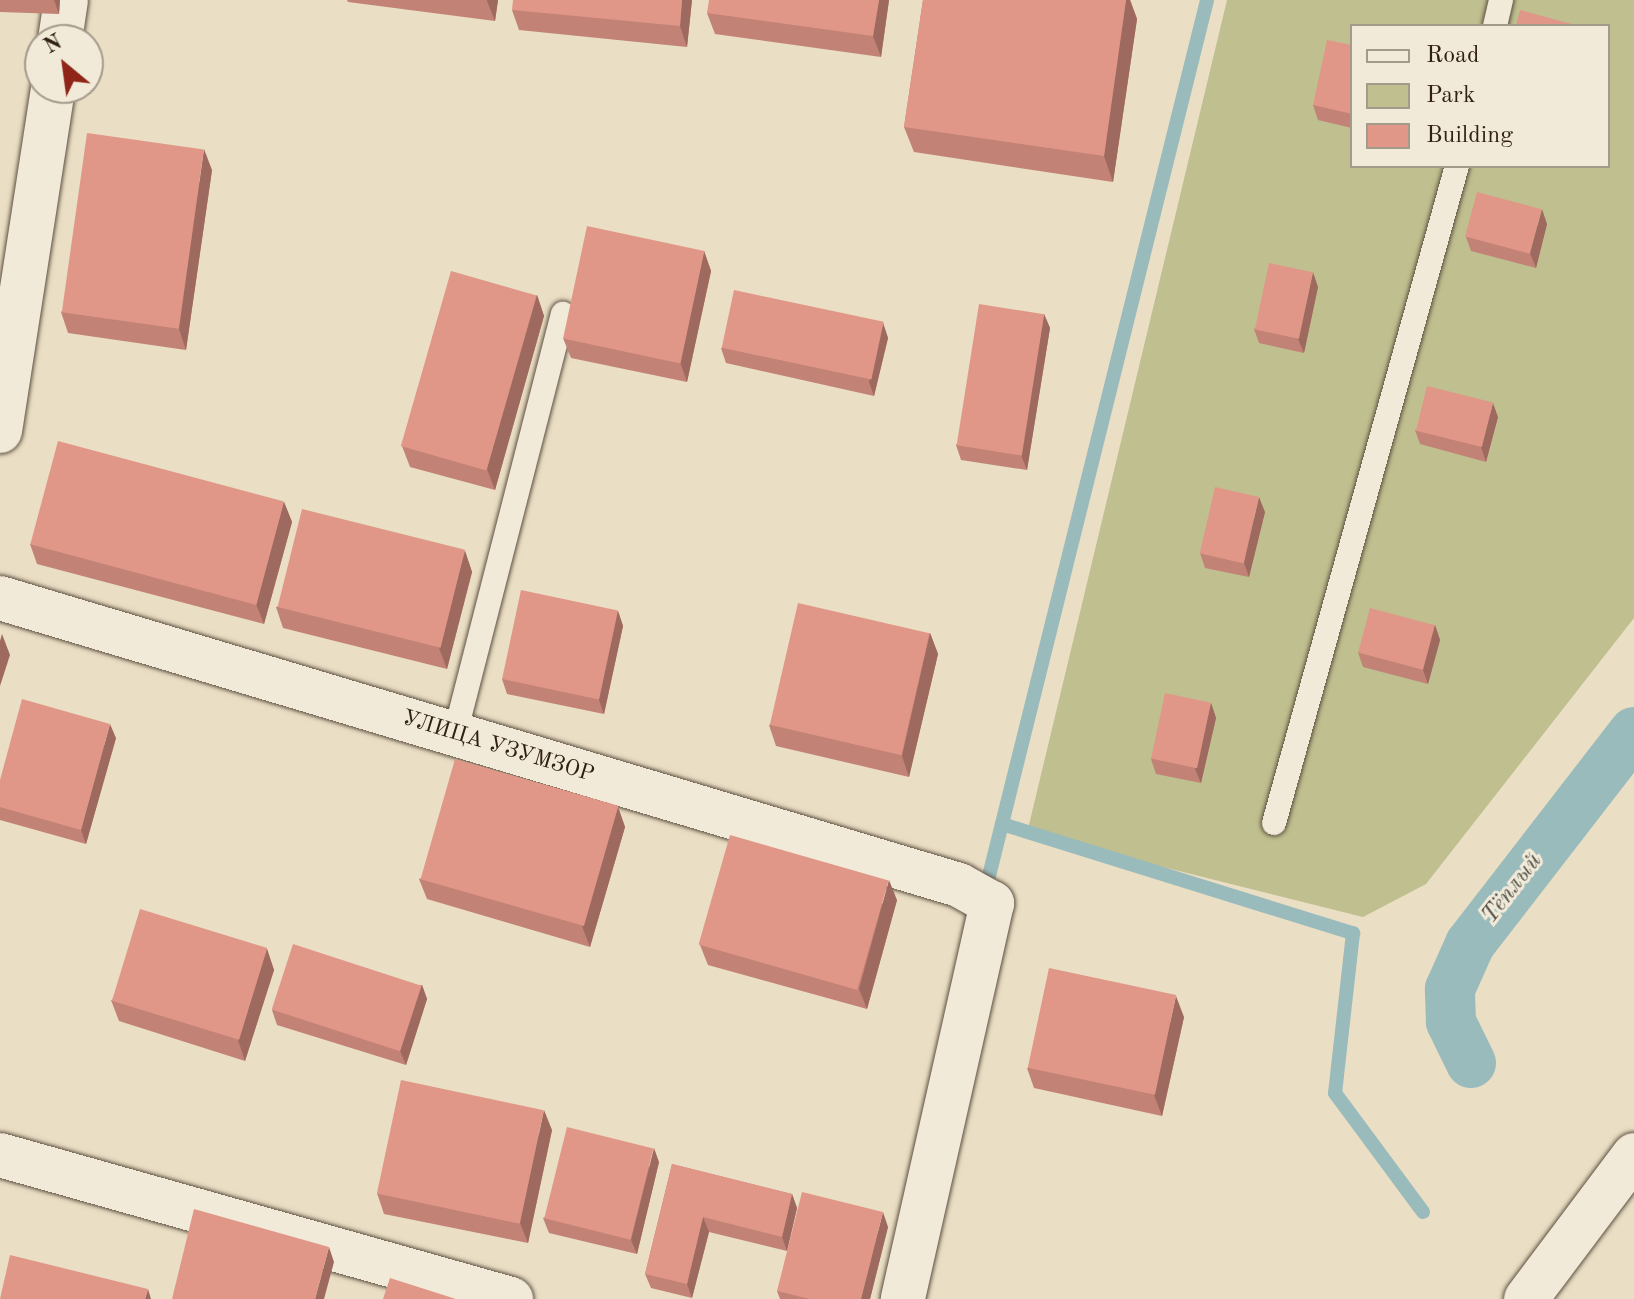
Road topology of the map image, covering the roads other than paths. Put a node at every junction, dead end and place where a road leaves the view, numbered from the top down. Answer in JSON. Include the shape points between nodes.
{"nodes":[{"id":1,"x":66,"y":0,"type":"edge"},
{"id":2,"x":1501,"y":0,"type":"edge"},
{"id":3,"x":62,"y":24,"type":"edge"},
{"id":4,"x":1495,"y":24,"type":"edge"},
{"id":5,"x":51,"y":104,"type":"edge"},
{"id":6,"x":1456,"y":168,"type":"edge"},
{"id":7,"x":563,"y":314,"type":"dead end"},
{"id":8,"x":0,"y":431,"type":"edge"},
{"id":9,"x":0,"y":598,"type":"edge"},
{"id":10,"x":455,"y":734,"type":"junction"},
{"id":11,"x":1274,"y":823,"type":"dead end"},
{"id":12,"x":0,"y":1155,"type":"edge"},
{"id":13,"x":1634,"y":1155,"type":"edge"},
{"id":14,"x":511,"y":1299,"type":"edge"},
{"id":15,"x":903,"y":1299,"type":"edge"},
{"id":16,"x":1526,"y":1299,"type":"edge"}],
"edges":[{"from":1,"to":3,"type":"street"},
{"from":2,"to":4,"type":"lane"},
{"from":5,"to":8,"type":"street"},
{"from":6,"to":11,"type":"lane"},
{"from":7,"to":10,"type":"lane"},
{"from":9,"to":10,"type":"street","name":"УЛИЦА УЗУМЗОР"},
{"from":10,"to":15,"type":"street","name":"УЛИЦА УЗУМЗОР","via":[[976,894]]},
{"from":12,"to":14,"type":"street"},
{"from":13,"to":16,"type":"street"}]}
